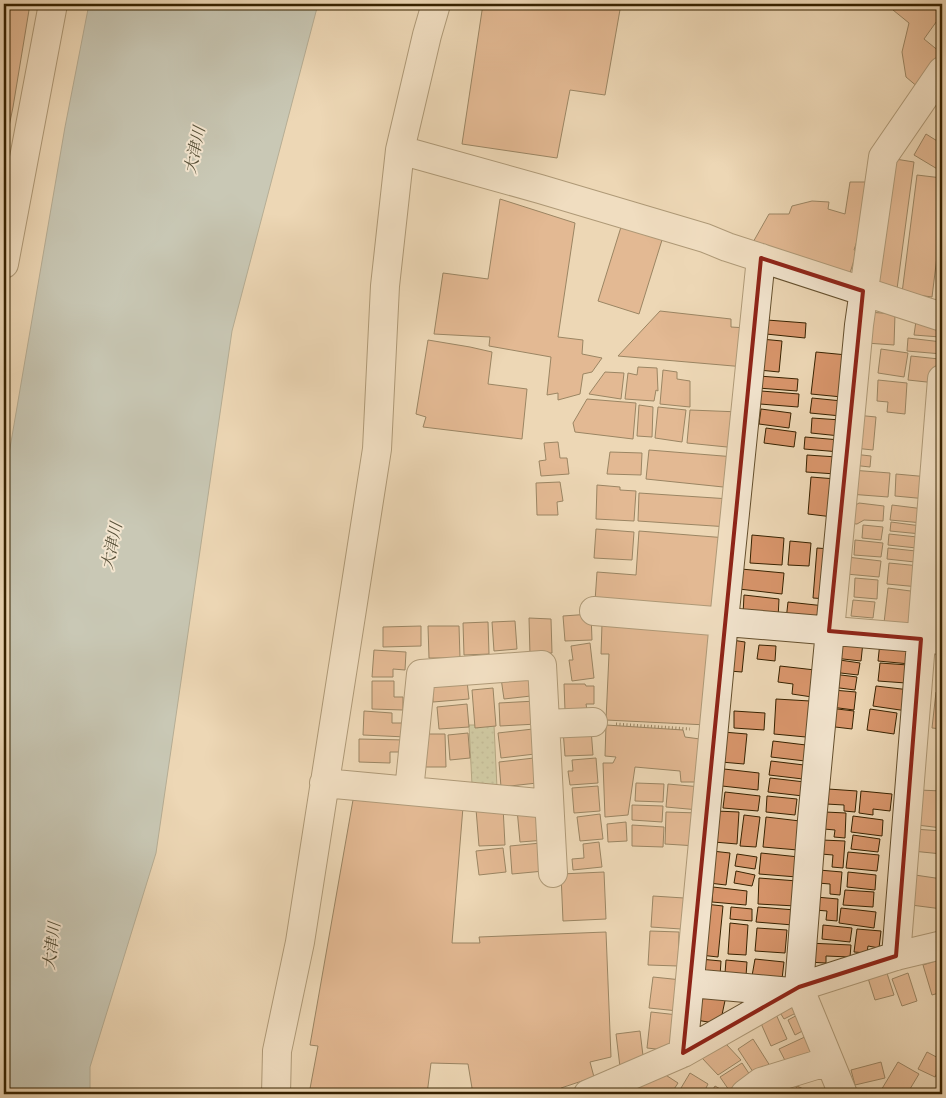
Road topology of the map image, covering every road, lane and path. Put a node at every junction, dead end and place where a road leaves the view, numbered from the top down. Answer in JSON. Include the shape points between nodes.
{"nodes":[{"id":1,"x":53,"y":4,"type":"edge"},
{"id":2,"x":436,"y":4,"type":"edge"},
{"id":3,"x":942,"y":71,"type":"edge"},
{"id":4,"x":400,"y":150,"type":"junction"},
{"id":5,"x":761,"y":258,"type":"junction"},
{"id":6,"x":4,"y":264,"type":"edge"},
{"id":7,"x":863,"y":291,"type":"junction"},
{"id":8,"x":942,"y":317,"type":"edge"},
{"id":9,"x":942,"y":380,"type":"edge"},
{"id":10,"x":594,"y":611,"type":"dead end"},
{"id":11,"x":724,"y":621,"type":"junction"},
{"id":12,"x":829,"y":630,"type":"junction"},
{"id":13,"x":932,"y":639,"type":"edge"},
{"id":14,"x":593,"y":722,"type":"joint"},
{"id":15,"x":545,"y":724,"type":"junction"},
{"id":16,"x":713,"y":731,"type":"junction"},
{"id":17,"x":324,"y":782,"type":"junction"},
{"id":18,"x":409,"y":791,"type":"junction"},
{"id":19,"x":549,"y":804,"type":"junction"},
{"id":20,"x":553,"y":873,"type":"dead end"},
{"id":21,"x":942,"y":945,"type":"edge"},
{"id":22,"x":896,"y":956,"type":"junction"},
{"id":23,"x":690,"y":982,"type":"junction"},
{"id":24,"x":795,"y":990,"type":"junction"},
{"id":25,"x":683,"y":1053,"type":"junction"},
{"id":26,"x":829,"y":1061,"type":"junction"},
{"id":27,"x":626,"y":1088,"type":"edge"},
{"id":28,"x":276,"y":1094,"type":"edge"},
{"id":29,"x":588,"y":1094,"type":"edge"},
{"id":30,"x":745,"y":1094,"type":"edge"},
{"id":31,"x":843,"y":1094,"type":"edge"}],
"edges":[{"from":1,"to":6,"type":"street"},
{"from":2,"to":4,"type":"street"},
{"from":3,"to":7,"type":"street","via":[[883,157]]},
{"from":4,"to":5,"type":"street","via":[[696,235]]},
{"from":4,"to":17,"type":"street","via":[[385,286],[377,449]]},
{"from":5,"to":7,"type":"street"},
{"from":5,"to":11,"type":"street"},
{"from":7,"to":8,"type":"street"},
{"from":7,"to":12,"type":"street"},
{"from":9,"to":13,"type":"street"},
{"from":10,"to":11,"type":"street"},
{"from":11,"to":12,"type":"street"},
{"from":11,"to":16,"type":"street"},
{"from":12,"to":13,"type":"street"},
{"from":12,"to":24,"type":"street"},
{"from":13,"to":22,"type":"street"},
{"from":14,"to":15,"type":"street"},
{"from":14,"to":16,"type":"path"},
{"from":15,"to":18,"type":"street","via":[[542,665],[420,674]]},
{"from":15,"to":19,"type":"street"},
{"from":16,"to":23,"type":"street"},
{"from":17,"to":18,"type":"street"},
{"from":17,"to":28,"type":"street","via":[[300,942],[278,1051]]},
{"from":18,"to":19,"type":"street"},
{"from":19,"to":20,"type":"street"},
{"from":21,"to":22,"type":"street"},
{"from":22,"to":24,"type":"street"},
{"from":23,"to":24,"type":"street"},
{"from":23,"to":25,"type":"street"},
{"from":24,"to":25,"type":"street"},
{"from":24,"to":26,"type":"street"},
{"from":25,"to":27,"type":"street"},
{"from":26,"to":30,"type":"street","via":[[761,1082]]},
{"from":26,"to":31,"type":"street"},
{"from":27,"to":29,"type":"street"}]}
